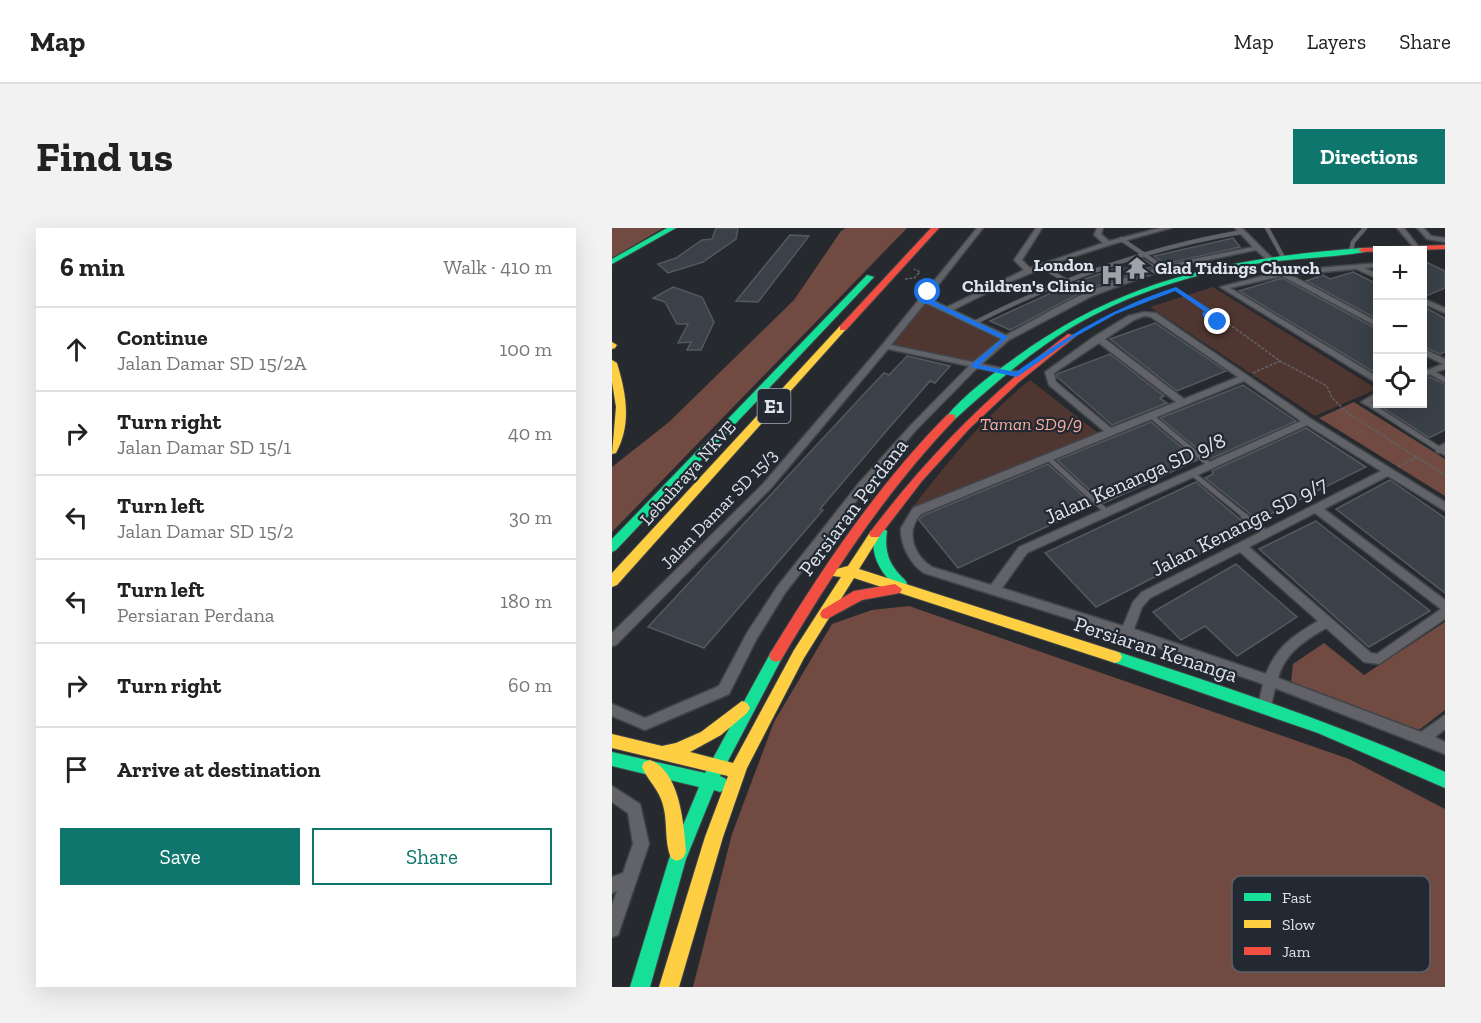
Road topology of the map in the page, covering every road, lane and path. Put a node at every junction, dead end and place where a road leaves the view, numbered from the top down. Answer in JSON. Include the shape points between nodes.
{"nodes":[{"id":1,"x":672,"y":228,"type":"edge"},
{"id":2,"x":918,"y":228,"type":"edge"},
{"id":3,"x":935,"y":228,"type":"edge"},
{"id":4,"x":980,"y":228,"type":"edge"},
{"id":5,"x":1039,"y":228,"type":"edge"},
{"id":6,"x":1100,"y":228,"type":"edge"},
{"id":7,"x":1168,"y":228,"type":"edge"},
{"id":8,"x":1267,"y":228,"type":"edge"},
{"id":9,"x":1365,"y":228,"type":"edge"},
{"id":10,"x":1400,"y":228,"type":"edge"},
{"id":11,"x":1420,"y":228,"type":"edge"},
{"id":12,"x":1240,"y":230,"type":"edge"},
{"id":13,"x":1120,"y":239,"type":"junction"},
{"id":14,"x":1445,"y":240,"type":"edge"},
{"id":15,"x":1107,"y":242,"type":"junction"},
{"id":16,"x":1419,"y":246,"type":"edge"},
{"id":17,"x":1257,"y":248,"type":"junction"},
{"id":18,"x":1445,"y":248,"type":"edge"},
{"id":19,"x":1351,"y":251,"type":"junction"},
{"id":20,"x":1373,"y":251,"type":"edge"},
{"id":21,"x":1427,"y":251,"type":"edge"},
{"id":22,"x":1140,"y":252,"type":"junction"},
{"id":23,"x":1427,"y":252,"type":"edge"},
{"id":24,"x":1373,"y":256,"type":"edge"},
{"id":25,"x":1445,"y":256,"type":"edge"},
{"id":26,"x":1283,"y":257,"type":"junction"},
{"id":27,"x":1269,"y":259,"type":"junction"},
{"id":28,"x":612,"y":262,"type":"edge"},
{"id":29,"x":1040,"y":265,"type":"junction"},
{"id":30,"x":1373,"y":265,"type":"edge"},
{"id":31,"x":1355,"y":267,"type":"junction"},
{"id":32,"x":1164,"y":268,"type":"junction"},
{"id":33,"x":1028,"y":270,"type":"junction"},
{"id":34,"x":1282,"y":273,"type":"junction"},
{"id":35,"x":1373,"y":276,"type":"edge"},
{"id":36,"x":1061,"y":279,"type":"junction"},
{"id":37,"x":1176,"y":289,"type":"junction"},
{"id":38,"x":1089,"y":294,"type":"junction"},
{"id":39,"x":926,"y":296,"type":"junction"},
{"id":40,"x":1445,"y":300,"type":"edge"},
{"id":41,"x":1427,"y":302,"type":"edge"},
{"id":42,"x":1434,"y":305,"type":"junction"},
{"id":43,"x":1109,"y":309,"type":"junction"},
{"id":44,"x":947,"y":310,"type":"junction"},
{"id":45,"x":1208,"y":311,"type":"junction"},
{"id":46,"x":1445,"y":311,"type":"edge"},
{"id":47,"x":1225,"y":321,"type":"junction"},
{"id":48,"x":974,"y":323,"type":"junction"},
{"id":49,"x":1373,"y":323,"type":"edge"},
{"id":50,"x":1006,"y":338,"type":"junction"},
{"id":51,"x":1098,"y":338,"type":"junction"},
{"id":52,"x":886,"y":346,"type":"junction"},
{"id":53,"x":1427,"y":353,"type":"edge"},
{"id":54,"x":1280,"y":361,"type":"junction"},
{"id":55,"x":612,"y":363,"type":"edge"},
{"id":56,"x":1445,"y":364,"type":"edge"},
{"id":57,"x":974,"y":366,"type":"junction"},
{"id":58,"x":1000,"y":371,"type":"junction"},
{"id":59,"x":1017,"y":374,"type":"junction"},
{"id":60,"x":1427,"y":374,"type":"edge"},
{"id":61,"x":1243,"y":378,"type":"junction"},
{"id":62,"x":1373,"y":379,"type":"edge"},
{"id":63,"x":1445,"y":380,"type":"edge"},
{"id":64,"x":1373,"y":398,"type":"edge"},
{"id":65,"x":1182,"y":402,"type":"junction"},
{"id":66,"x":1366,"y":402,"type":"joint"},
{"id":67,"x":1150,"y":415,"type":"junction"},
{"id":68,"x":1308,"y":421,"type":"junction"},
{"id":69,"x":1109,"y":430,"type":"junction"},
{"id":70,"x":1443,"y":450,"type":"edge"},
{"id":71,"x":612,"y":451,"type":"edge"},
{"id":72,"x":1047,"y":457,"type":"junction"},
{"id":73,"x":1417,"y":457,"type":"junction"},
{"id":74,"x":1402,"y":465,"type":"dead end"},
{"id":75,"x":1211,"y":466,"type":"junction"},
{"id":76,"x":1389,"y":471,"type":"junction"},
{"id":77,"x":1193,"y":474,"type":"junction"},
{"id":78,"x":1445,"y":476,"type":"edge"},
{"id":79,"x":1445,"y":507,"type":"edge"},
{"id":80,"x":1316,"y":508,"type":"junction"},
{"id":81,"x":1107,"y":512,"type":"junction"},
{"id":82,"x":882,"y":526,"type":"junction"},
{"id":83,"x":1265,"y":533,"type":"junction"},
{"id":84,"x":850,"y":540,"type":"junction"},
{"id":85,"x":1241,"y":546,"type":"junction"},
{"id":86,"x":612,"y":547,"type":"edge"},
{"id":87,"x":849,"y":571,"type":"junction"},
{"id":88,"x":612,"y":582,"type":"edge"},
{"id":89,"x":908,"y":589,"type":"junction"},
{"id":90,"x":994,"y":590,"type":"junction"},
{"id":91,"x":815,"y":592,"type":"junction"},
{"id":92,"x":1445,"y":606,"type":"edge"},
{"id":93,"x":1445,"y":613,"type":"edge"},
{"id":94,"x":1325,"y":623,"type":"junction"},
{"id":95,"x":815,"y":627,"type":"junction"},
{"id":96,"x":1126,"y":633,"type":"junction"},
{"id":97,"x":612,"y":641,"type":"edge"},
{"id":98,"x":1270,"y":681,"type":"junction"},
{"id":99,"x":753,"y":698,"type":"junction"},
{"id":100,"x":1265,"y":706,"type":"junction"},
{"id":101,"x":612,"y":710,"type":"edge"},
{"id":102,"x":1445,"y":720,"type":"edge"},
{"id":103,"x":1422,"y":739,"type":"junction"},
{"id":104,"x":612,"y":741,"type":"edge"},
{"id":105,"x":1445,"y":748,"type":"edge"},
{"id":106,"x":656,"y":753,"type":"junction"},
{"id":107,"x":612,"y":759,"type":"edge"},
{"id":108,"x":650,"y":766,"type":"junction"},
{"id":109,"x":717,"y":767,"type":"junction"},
{"id":110,"x":738,"y":770,"type":"junction"},
{"id":111,"x":1445,"y":780,"type":"edge"},
{"id":112,"x":710,"y":782,"type":"junction"},
{"id":113,"x":731,"y":786,"type":"junction"},
{"id":114,"x":612,"y":793,"type":"edge"},
{"id":115,"x":677,"y":860,"type":"junction"},
{"id":116,"x":630,"y":878,"type":"junction"},
{"id":117,"x":612,"y":885,"type":"edge"},
{"id":118,"x":612,"y":928,"type":"edge"},
{"id":119,"x":640,"y":987,"type":"edge"},
{"id":120,"x":669,"y":987,"type":"edge"}],
"edges":[{"from":1,"to":28,"type":"main road"},
{"from":2,"to":86,"type":"main road","name":"Lebuhraya NKVE","number":"E1"},
{"from":3,"to":88,"type":"main road","name":"Lebuhraya NKVE","number":"E1"},
{"from":4,"to":39,"type":"street","name":"Jalan Damar SD 15/3"},
{"from":5,"to":33,"type":"street","via":[[1018,260]]},
{"from":6,"to":15,"type":"street","via":[[1097,235]]},
{"from":7,"to":13,"type":"street"},
{"from":8,"to":26,"type":"lane"},
{"from":9,"to":19,"type":"lane"},
{"from":10,"to":16,"type":"street"},
{"from":11,"to":14,"type":"street","via":[[1429,238]]},
{"from":12,"to":17,"type":"street"},
{"from":12,"to":22,"type":"lane"},
{"from":13,"to":15,"type":"street"},
{"from":13,"to":22,"type":"lane"},
{"from":15,"to":29,"type":"street"},
{"from":17,"to":27,"type":"street"},
{"from":17,"to":32,"type":"street"},
{"from":18,"to":21,"type":"main road"},
{"from":19,"to":20,"type":"main road","name":"Persiaran Perdana"},
{"from":19,"to":26,"type":"main road","name":"Persiaran Perdana"},
{"from":22,"to":32,"type":"lane"},
{"from":22,"to":36,"type":"lane"},
{"from":23,"to":25,"type":"main road"},
{"from":24,"to":37,"type":"main road","name":"Persiaran Perdana","via":[[1249,270]]},
{"from":26,"to":27,"type":"main road","name":"Persiaran Perdana"},
{"from":27,"to":43,"type":"main road","name":"Persiaran Perdana","via":[[1180,277]]},
{"from":29,"to":33,"type":"street"},
{"from":29,"to":36,"type":"lane"},
{"from":30,"to":31,"type":"street"},
{"from":31,"to":34,"type":"street"},
{"from":31,"to":35,"type":"street"},
{"from":32,"to":38,"type":"street"},
{"from":33,"to":44,"type":"street"},
{"from":34,"to":49,"type":"street"},
{"from":34,"to":62,"type":"street","via":[[1224,287]]},
{"from":36,"to":38,"type":"lane"},
{"from":36,"to":48,"type":"lane"},
{"from":37,"to":43,"type":"main road","name":"Persiaran Perdana"},
{"from":37,"to":45,"type":"path"},
{"from":38,"to":50,"type":"street"},
{"from":39,"to":44,"type":"street"},
{"from":39,"to":52,"type":"street","name":"Jalan Damar SD 15/3"},
{"from":40,"to":42,"type":"street"},
{"from":41,"to":42,"type":"street"},
{"from":42,"to":46,"type":"street"},
{"from":43,"to":58,"type":"main road","name":"Persiaran Perdana","via":[[1060,329]]},
{"from":43,"to":59,"type":"main road","name":"Persiaran Perdana"},
{"from":44,"to":48,"type":"street"},
{"from":45,"to":47,"type":"path","via":[[1205,315],[1209,320]]},
{"from":45,"to":47,"type":"path","via":[[1226,313],[1229,318]]},
{"from":47,"to":54,"type":"path"},
{"from":48,"to":50,"type":"street"},
{"from":50,"to":57,"type":"street"},
{"from":51,"to":61,"type":"street","via":[[1140,314],[1156,317]]},
{"from":51,"to":65,"type":"street"},
{"from":51,"to":69,"type":"street","via":[[1048,375],[1052,383]]},
{"from":52,"to":57,"type":"street"},
{"from":52,"to":97,"type":"street","name":"Jalan Damar SD 15/3","via":[[767,486]]},
{"from":53,"to":56,"type":"street"},
{"from":54,"to":61,"type":"path"},
{"from":54,"to":73,"type":"path","via":[[1327,386],[1332,398],[1349,414]]},
{"from":55,"to":71,"type":"main road","via":[[624,405],[621,437]]},
{"from":56,"to":60,"type":"street"},
{"from":57,"to":58,"type":"street"},
{"from":57,"to":101,"type":"street","via":[[863,485],[781,590],[724,690],[645,724]]},
{"from":58,"to":59,"type":"street"},
{"from":58,"to":84,"type":"main road","name":"Persiaran Perdana","via":[[900,474]]},
{"from":59,"to":82,"type":"main road","name":"Persiaran Perdana","via":[[915,482]]},
{"from":60,"to":63,"type":"lane"},
{"from":61,"to":65,"type":"street"},
{"from":61,"to":68,"type":"street"},
{"from":64,"to":66,"type":"street"},
{"from":65,"to":67,"type":"street"},
{"from":66,"to":70,"type":"lane"},
{"from":67,"to":69,"type":"street"},
{"from":67,"to":75,"type":"lane"},
{"from":68,"to":75,"type":"street","name":"Jalan Kenanga SD 9/8"},
{"from":68,"to":76,"type":"street"},
{"from":69,"to":72,"type":"street"},
{"from":72,"to":81,"type":"lane"},
{"from":72,"to":90,"type":"street","via":[[917,511],[911,518],[906,533],[919,565]]},
{"from":73,"to":74,"type":"path"},
{"from":73,"to":78,"type":"path"},
{"from":75,"to":77,"type":"street","name":"Jalan Kenanga SD 9/8"},
{"from":76,"to":79,"type":"street"},
{"from":76,"to":80,"type":"street","name":"Jalan Kenanga SD 9/7"},
{"from":77,"to":81,"type":"street","name":"Jalan Kenanga SD 9/8"},
{"from":77,"to":83,"type":"lane"},
{"from":80,"to":83,"type":"street","name":"Jalan Kenanga SD 9/7"},
{"from":80,"to":92,"type":"street"},
{"from":81,"to":90,"type":"street","name":"Jalan Kenanga SD 9/8","via":[[1019,554]]},
{"from":82,"to":87,"type":"main road","name":"Persiaran Perdana"},
{"from":82,"to":89,"type":"main road","via":[[877,554],[881,565]]},
{"from":83,"to":85,"type":"street","name":"Jalan Kenanga SD 9/7"},
{"from":84,"to":87,"type":"main road","via":[[846,562]]},
{"from":84,"to":91,"type":"main road","name":"Persiaran Perdana"},
{"from":85,"to":94,"type":"street"},
{"from":85,"to":96,"type":"street","name":"Jalan Kenanga SD 9/7","via":[[1146,596],[1137,605]]},
{"from":87,"to":89,"type":"main road","name":"Persiaran Kenanga"},
{"from":87,"to":91,"type":"main road","via":[[838,573]]},
{"from":87,"to":95,"type":"main road","name":"Persiaran Perdana"},
{"from":89,"to":95,"type":"main road","via":[[860,593],[843,601]]},
{"from":89,"to":100,"type":"main road","name":"Persiaran Kenanga"},
{"from":90,"to":96,"type":"street"},
{"from":91,"to":99,"type":"main road","name":"Persiaran Perdana"},
{"from":93,"to":94,"type":"street","via":[[1376,660],[1364,656]]},
{"from":94,"to":98,"type":"street","via":[[1286,646]]},
{"from":95,"to":110,"type":"main road","name":"Persiaran Perdana"},
{"from":96,"to":98,"type":"street"},
{"from":98,"to":100,"type":"street"},
{"from":98,"to":103,"type":"street"},
{"from":99,"to":106,"type":"main road","via":[[704,740],[678,752]]},
{"from":99,"to":109,"type":"main road","name":"Persiaran Perdana"},
{"from":100,"to":111,"type":"main road","name":"Persiaran Kenanga","via":[[1378,748]]},
{"from":102,"to":103,"type":"street"},
{"from":103,"to":105,"type":"street"},
{"from":104,"to":106,"type":"main road"},
{"from":106,"to":109,"type":"main road"},
{"from":107,"to":108,"type":"main road"},
{"from":108,"to":112,"type":"main road"},
{"from":108,"to":115,"type":"main road","via":[[666,786],[672,805]]},
{"from":109,"to":110,"type":"main road"},
{"from":109,"to":112,"type":"main road","name":"Persiaran Perdana"},
{"from":110,"to":113,"type":"main road","name":"Persiaran Perdana"},
{"from":112,"to":113,"type":"main road"},
{"from":112,"to":115,"type":"main road","name":"Persiaran Perdana"},
{"from":113,"to":120,"type":"main road","name":"Persiaran Perdana"},
{"from":114,"to":116,"type":"street","via":[[635,809],[641,844]]},
{"from":115,"to":119,"type":"main road","name":"Persiaran Perdana"},
{"from":116,"to":117,"type":"street"},
{"from":116,"to":118,"type":"street"}]}
